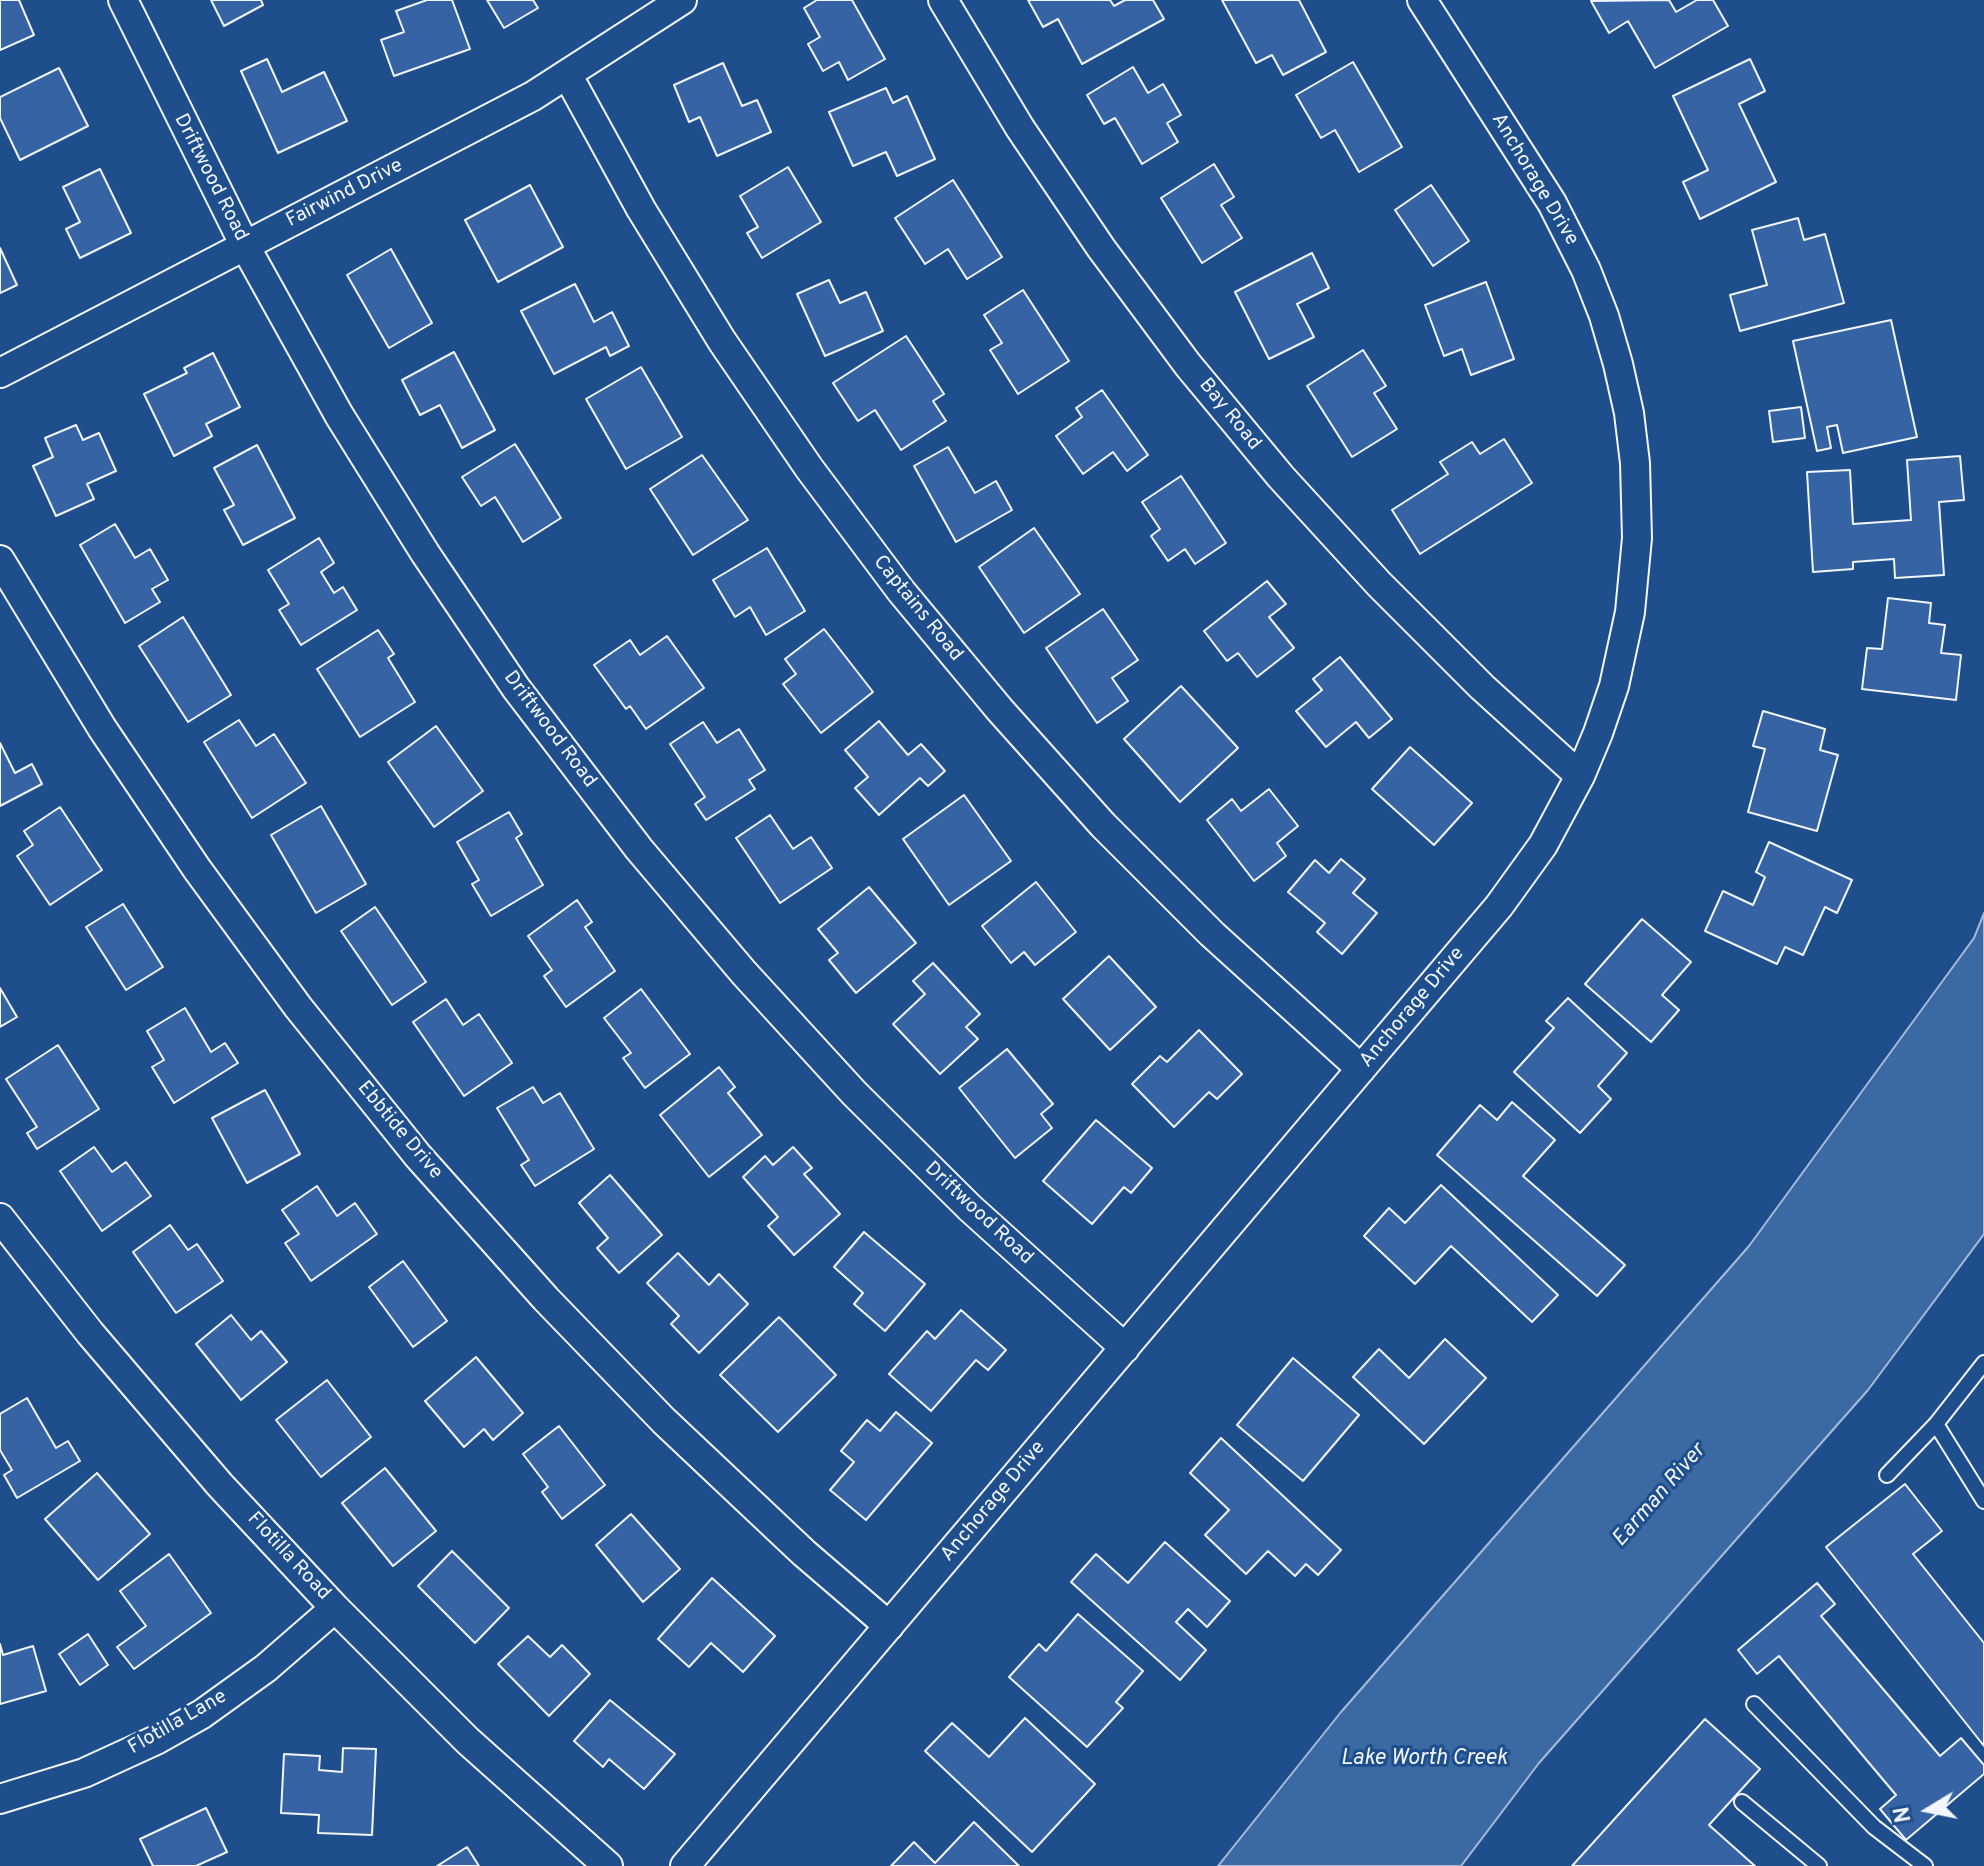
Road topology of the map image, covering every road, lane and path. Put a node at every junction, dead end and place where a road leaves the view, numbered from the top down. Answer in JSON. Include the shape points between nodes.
{"nodes":[{"id":1,"x":123,"y":0,"type":"edge"},
{"id":2,"x":682,"y":0,"type":"edge"},
{"id":3,"x":943,"y":0,"type":"edge"},
{"id":4,"x":1422,"y":0,"type":"edge"},
{"id":5,"x":567,"y":74,"type":"junction"},
{"id":6,"x":245,"y":246,"type":"junction"},
{"id":7,"x":0,"y":373,"type":"edge"},
{"id":8,"x":0,"y":560,"type":"edge"},
{"id":9,"x":1580,"y":776,"type":"junction"},
{"id":10,"x":1361,"y":1069,"type":"junction"},
{"id":11,"x":0,"y":1218,"type":"edge"},
{"id":12,"x":1125,"y":1348,"type":"junction"},
{"id":13,"x":1984,"y":1363,"type":"edge"},
{"id":14,"x":1936,"y":1424,"type":"junction"},
{"id":15,"x":1887,"y":1475,"type":"dead end"},
{"id":16,"x":1984,"y":1501,"type":"edge"},
{"id":17,"x":335,"y":1608,"type":"junction"},
{"id":18,"x":889,"y":1626,"type":"junction"},
{"id":19,"x":1754,"y":1704,"type":"dead end"},
{"id":20,"x":0,"y":1799,"type":"edge"},
{"id":21,"x":1742,"y":1802,"type":"dead end"},
{"id":22,"x":608,"y":1866,"type":"edge"},
{"id":23,"x":685,"y":1866,"type":"edge"},
{"id":24,"x":1819,"y":1866,"type":"edge"},
{"id":25,"x":1925,"y":1866,"type":"edge"}],
"edges":[{"from":1,"to":6,"type":"street","name":"Driftwood Road"},
{"from":2,"to":5,"type":"street","name":"Fairwind Drive"},
{"from":3,"to":9,"type":"street","name":"Bay Road","via":[[1101,248],[1207,388],[1379,584]]},
{"from":4,"to":9,"type":"street","name":"Anchorage Drive","via":[[1552,203],[1586,270],[1629,413],[1637,538],[1630,612],[1614,686]]},
{"from":5,"to":6,"type":"street","name":"Fairwind Drive"},
{"from":5,"to":10,"type":"street","name":"Captains Road","via":[[722,341],[901,591],[1103,825],[1212,934]]},
{"from":6,"to":7,"type":"street","name":"Fairwind Drive"},
{"from":6,"to":12,"type":"street","name":"Driftwood Road","via":[[339,415],[425,553],[516,688],[639,849],[854,1093],[970,1208]]},
{"from":8,"to":18,"type":"street","name":"Ebbtide Drive","via":[[102,728],[197,869],[298,1007],[418,1156],[664,1421]]},
{"from":9,"to":10,"type":"street","name":"Anchorage Drive","via":[[1543,845],[1499,906]]},
{"from":10,"to":12,"type":"street","name":"Anchorage Drive"},
{"from":11,"to":17,"type":"street","name":"Flotilla Road","via":[[220,1485]]},
{"from":12,"to":18,"type":"street","name":"Anchorage Drive"},
{"from":13,"to":14,"type":"lane"},
{"from":14,"to":15,"type":"lane"},
{"from":14,"to":16,"type":"lane"},
{"from":17,"to":20,"type":"street","name":"Flotilla Lane","via":[[202,1714],[84,1773]]},
{"from":17,"to":22,"type":"street","name":"Flotilla Road","via":[[468,1741]]},
{"from":18,"to":23,"type":"street","name":"Anchorage Drive"},
{"from":19,"to":25,"type":"lane","via":[[1874,1827]]},
{"from":21,"to":24,"type":"lane"}]}
